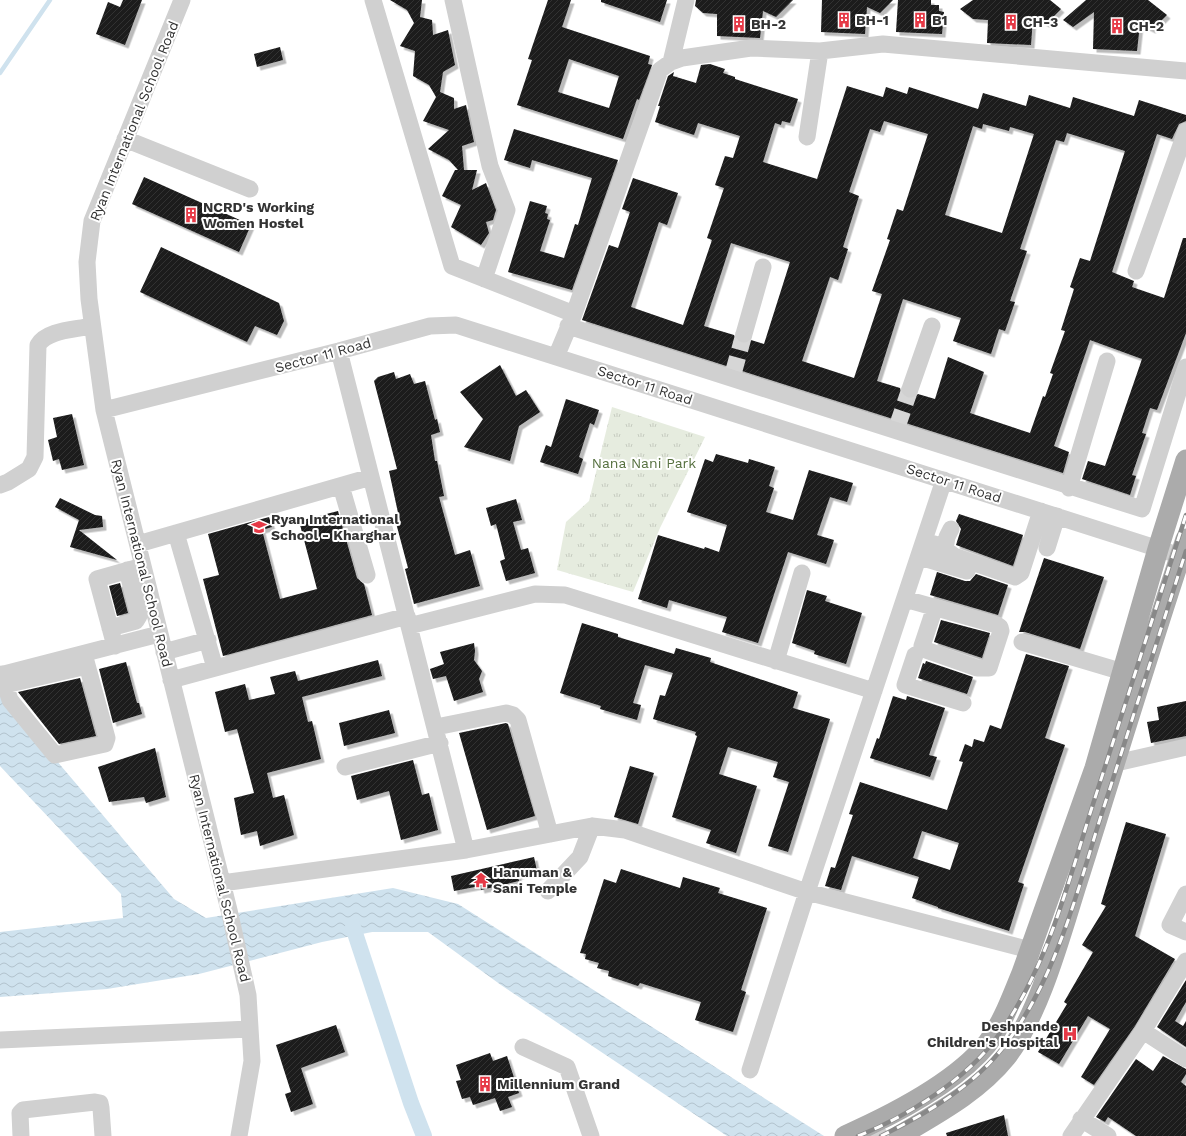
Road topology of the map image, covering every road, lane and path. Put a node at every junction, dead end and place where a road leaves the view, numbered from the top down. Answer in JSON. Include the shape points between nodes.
{"nodes":[{"id":1,"x":182,"y":0,"type":"edge"},
{"id":2,"x":373,"y":0,"type":"edge"},
{"id":3,"x":454,"y":0,"type":"edge"},
{"id":4,"x":686,"y":0,"type":"edge"},
{"id":5,"x":820,"y":51,"type":"junction"},
{"id":6,"x":671,"y":62,"type":"junction"},
{"id":7,"x":1186,"y":71,"type":"edge"},
{"id":8,"x":1186,"y":131,"type":"edge"},
{"id":9,"x":807,"y":137,"type":"dead end"},
{"id":10,"x":126,"y":139,"type":"junction"},
{"id":11,"x":250,"y":189,"type":"dead end"},
{"id":12,"x":763,"y":267,"type":"dead end"},
{"id":13,"x":1136,"y":271,"type":"dead end"},
{"id":14,"x":484,"y":279,"type":"junction"},
{"id":15,"x":571,"y":320,"type":"junction"},
{"id":16,"x":91,"y":326,"type":"junction"},
{"id":17,"x":932,"y":326,"type":"dead end"},
{"id":18,"x":744,"y":334,"type":"tunnel mouth"},
{"id":19,"x":339,"y":351,"type":"junction"},
{"id":20,"x":556,"y":357,"type":"junction"},
{"id":21,"x":1107,"y":361,"type":"dead end"},
{"id":22,"x":1186,"y":367,"type":"edge"},
{"id":23,"x":910,"y":389,"type":"tunnel mouth"},
{"id":24,"x":104,"y":410,"type":"junction"},
{"id":25,"x":1186,"y":460,"type":"edge"},
{"id":26,"x":371,"y":477,"type":"junction"},
{"id":27,"x":944,"y":480,"type":"junction"},
{"id":28,"x":0,"y":485,"type":"edge"},
{"id":29,"x":341,"y":486,"type":"junction"},
{"id":30,"x":1069,"y":488,"type":"junction"},
{"id":31,"x":1041,"y":511,"type":"junction"},
{"id":32,"x":1057,"y":516,"type":"junction"},
{"id":33,"x":952,"y":529,"type":"dead end"},
{"id":34,"x":176,"y":533,"type":"junction"},
{"id":35,"x":138,"y":544,"type":"junction"},
{"id":36,"x":1183,"y":547,"type":"edge"},
{"id":37,"x":1047,"y":548,"type":"dead end"},
{"id":38,"x":1158,"y":548,"type":"junction"},
{"id":39,"x":922,"y":549,"type":"junction"},
{"id":40,"x":945,"y":549,"type":"junction"},
{"id":41,"x":135,"y":568,"type":"junction"},
{"id":42,"x":802,"y":573,"type":"dead end"},
{"id":43,"x":367,"y":575,"type":"dead end"},
{"id":44,"x":1004,"y":581,"type":"dead end"},
{"id":45,"x":906,"y":596,"type":"junction"},
{"id":46,"x":935,"y":607,"type":"junction"},
{"id":47,"x":997,"y":620,"type":"dead end"},
{"id":48,"x":408,"y":621,"type":"junction"},
{"id":49,"x":110,"y":628,"type":"junction"},
{"id":50,"x":159,"y":634,"type":"junction"},
{"id":51,"x":208,"y":640,"type":"junction"},
{"id":52,"x":1022,"y":642,"type":"dead end"},
{"id":53,"x":115,"y":646,"type":"junction"},
{"id":54,"x":889,"y":648,"type":"junction"},
{"id":55,"x":164,"y":652,"type":"junction"},
{"id":56,"x":915,"y":655,"type":"junction"},
{"id":57,"x":85,"y":660,"type":"junction"},
{"id":58,"x":776,"y":661,"type":"junction"},
{"id":59,"x":215,"y":668,"type":"junction"},
{"id":60,"x":1123,"y":672,"type":"junction"},
{"id":61,"x":975,"y":674,"type":"dead end"},
{"id":62,"x":3,"y":678,"type":"edge"},
{"id":63,"x":171,"y":680,"type":"junction"},
{"id":64,"x":874,"y":691,"type":"junction"},
{"id":65,"x":963,"y":703,"type":"dead end"},
{"id":66,"x":438,"y":735,"type":"junction"},
{"id":67,"x":1186,"y":747,"type":"edge"},
{"id":68,"x":1105,"y":766,"type":"junction"},
{"id":69,"x":345,"y":767,"type":"dead end"},
{"id":70,"x":592,"y":826,"type":"junction"},
{"id":71,"x":550,"y":834,"type":"junction"},
{"id":72,"x":466,"y":850,"type":"junction"},
{"id":73,"x":222,"y":883,"type":"junction"},
{"id":74,"x":548,"y":891,"type":"dead end"},
{"id":75,"x":807,"y":892,"type":"junction"},
{"id":76,"x":1186,"y":894,"type":"edge"},
{"id":77,"x":1186,"y":932,"type":"edge"},
{"id":78,"x":1030,"y":950,"type":"junction"},
{"id":79,"x":1186,"y":962,"type":"edge"},
{"id":80,"x":250,"y":1029,"type":"junction"},
{"id":81,"x":1143,"y":1031,"type":"junction"},
{"id":82,"x":0,"y":1040,"type":"edge"},
{"id":83,"x":523,"y":1047,"type":"dead end"},
{"id":84,"x":1186,"y":1059,"type":"edge"},
{"id":85,"x":750,"y":1070,"type":"dead end"},
{"id":86,"x":1082,"y":1119,"type":"junction"},
{"id":87,"x":872,"y":1129,"type":"edge"},
{"id":88,"x":21,"y":1136,"type":"edge"},
{"id":89,"x":103,"y":1136,"type":"edge"},
{"id":90,"x":239,"y":1136,"type":"edge"},
{"id":91,"x":591,"y":1136,"type":"edge"},
{"id":92,"x":844,"y":1136,"type":"edge"},
{"id":93,"x":899,"y":1136,"type":"edge"},
{"id":94,"x":1071,"y":1136,"type":"edge"},
{"id":95,"x":1108,"y":1136,"type":"edge"}],
"edges":[{"from":1,"to":10,"type":"street","name":"Ryan International School Road"},
{"from":2,"to":14,"type":"street","via":[[452,266]]},
{"from":3,"to":14,"type":"street","via":[[490,166],[508,210]]},
{"from":4,"to":6,"type":"street"},
{"from":5,"to":6,"type":"street","via":[[751,48],[682,58]]},
{"from":5,"to":7,"type":"street","via":[[883,44]]},
{"from":5,"to":9,"type":"street"},
{"from":6,"to":15,"type":"street","via":[[660,70]]},
{"from":8,"to":13,"type":"street"},
{"from":10,"to":11,"type":"street"},
{"from":10,"to":16,"type":"street","name":"Ryan International School Road","via":[[92,221],[87,262]]},
{"from":12,"to":18,"type":"street"},
{"from":14,"to":15,"type":"street"},
{"from":15,"to":20,"type":"street"},
{"from":15,"to":30,"type":"street"},
{"from":16,"to":24,"type":"street","name":"Ryan International School Road"},
{"from":16,"to":28,"type":"street","via":[[52,335],[42,339],[38,345],[35,457],[29,469]]},
{"from":17,"to":23,"type":"street"},
{"from":19,"to":20,"type":"street","name":"Sector 11 Road","via":[[430,326],[456,325]]},
{"from":19,"to":24,"type":"street","name":"Sector 11 Road"},
{"from":19,"to":26,"type":"street"},
{"from":20,"to":27,"type":"street","name":"Sector 11 Road"},
{"from":21,"to":30,"type":"street"},
{"from":22,"to":30,"type":"street","via":[[1142,509]]},
{"from":24,"to":35,"type":"street","name":"Ryan International School Road"},
{"from":25,"to":38,"type":"main road"},
{"from":26,"to":29,"type":"street"},
{"from":26,"to":48,"type":"street"},
{"from":27,"to":31,"type":"street","name":"Sector 11 Road"},
{"from":27,"to":39,"type":"street"},
{"from":29,"to":34,"type":"street"},
{"from":29,"to":43,"type":"street"},
{"from":31,"to":32,"type":"street","name":"Sector 11 Road"},
{"from":31,"to":40,"type":"street","via":[[1018,576],[954,556]]},
{"from":32,"to":37,"type":"street"},
{"from":32,"to":38,"type":"street","name":"Sector 11 Road"},
{"from":33,"to":40,"type":"street","via":[[947,537]]},
{"from":34,"to":35,"type":"street"},
{"from":34,"to":51,"type":"street"},
{"from":35,"to":41,"type":"street","name":"Ryan International School Road"},
{"from":36,"to":38,"type":"street","name":"Sector 11 Road"},
{"from":36,"to":68,"type":"main road"},
{"from":38,"to":60,"type":"main road"},
{"from":39,"to":40,"type":"street"},
{"from":39,"to":44,"type":"street"},
{"from":39,"to":45,"type":"street"},
{"from":41,"to":49,"type":"street","via":[[139,616],[136,621]]},
{"from":41,"to":49,"type":"street","via":[[97,579]]},
{"from":41,"to":50,"type":"street","name":"Ryan International School Road"},
{"from":42,"to":58,"type":"street"},
{"from":45,"to":46,"type":"street"},
{"from":45,"to":47,"type":"street"},
{"from":45,"to":54,"type":"street"},
{"from":46,"to":46,"type":"street","via":[[1000,627],[1001,631],[989,668],[976,668],[923,649]]},
{"from":48,"to":58,"type":"street","via":[[535,594],[565,595]]},
{"from":48,"to":59,"type":"street"},
{"from":48,"to":66,"type":"street"},
{"from":49,"to":53,"type":"street"},
{"from":50,"to":53,"type":"street"},
{"from":50,"to":55,"type":"street","name":"Ryan International School Road"},
{"from":51,"to":55,"type":"street"},
{"from":51,"to":59,"type":"street"},
{"from":52,"to":60,"type":"street"},
{"from":53,"to":57,"type":"street"},
{"from":54,"to":56,"type":"street"},
{"from":54,"to":64,"type":"street"},
{"from":55,"to":63,"type":"street","name":"Ryan International School Road"},
{"from":56,"to":61,"type":"street"},
{"from":56,"to":65,"type":"street","via":[[905,685]]},
{"from":57,"to":62,"type":"street"},
{"from":57,"to":62,"type":"street","via":[[107,742],[59,755],[53,753],[13,705]]},
{"from":58,"to":64,"type":"street"},
{"from":59,"to":63,"type":"street"},
{"from":60,"to":68,"type":"main road"},
{"from":63,"to":73,"type":"street","name":"Ryan International School Road"},
{"from":64,"to":75,"type":"street"},
{"from":66,"to":69,"type":"street"},
{"from":66,"to":71,"type":"street","via":[[506,713],[513,715],[518,720]]},
{"from":66,"to":72,"type":"street"},
{"from":67,"to":68,"type":"street"},
{"from":68,"to":78,"type":"main road"},
{"from":68,"to":93,"type":"main road","via":[[1044,981],[1019,1036],[1007,1056],[976,1087]]},
{"from":70,"to":71,"type":"street"},
{"from":70,"to":74,"type":"street","via":[[580,857]]},
{"from":70,"to":75,"type":"street","via":[[625,830]]},
{"from":71,"to":72,"type":"street"},
{"from":72,"to":73,"type":"street"},
{"from":73,"to":80,"type":"street","name":"Ryan International School Road","via":[[248,995]]},
{"from":75,"to":78,"type":"street"},
{"from":75,"to":85,"type":"street"},
{"from":76,"to":77,"type":"street","via":[[1170,925]]},
{"from":78,"to":87,"type":"main road","via":[[1010,1003],[988,1042],[976,1056]]},
{"from":79,"to":81,"type":"street"},
{"from":80,"to":82,"type":"street"},
{"from":80,"to":90,"type":"street","name":"Ryan International School Road","via":[[252,1061]]},
{"from":81,"to":84,"type":"street"},
{"from":81,"to":86,"type":"street"},
{"from":83,"to":91,"type":"street","via":[[567,1067]]},
{"from":86,"to":94,"type":"street"},
{"from":86,"to":95,"type":"street"},
{"from":87,"to":92,"type":"main road"},
{"from":88,"to":89,"type":"street","via":[[20,1114],[23,1110],[95,1102],[100,1103]]}]}
